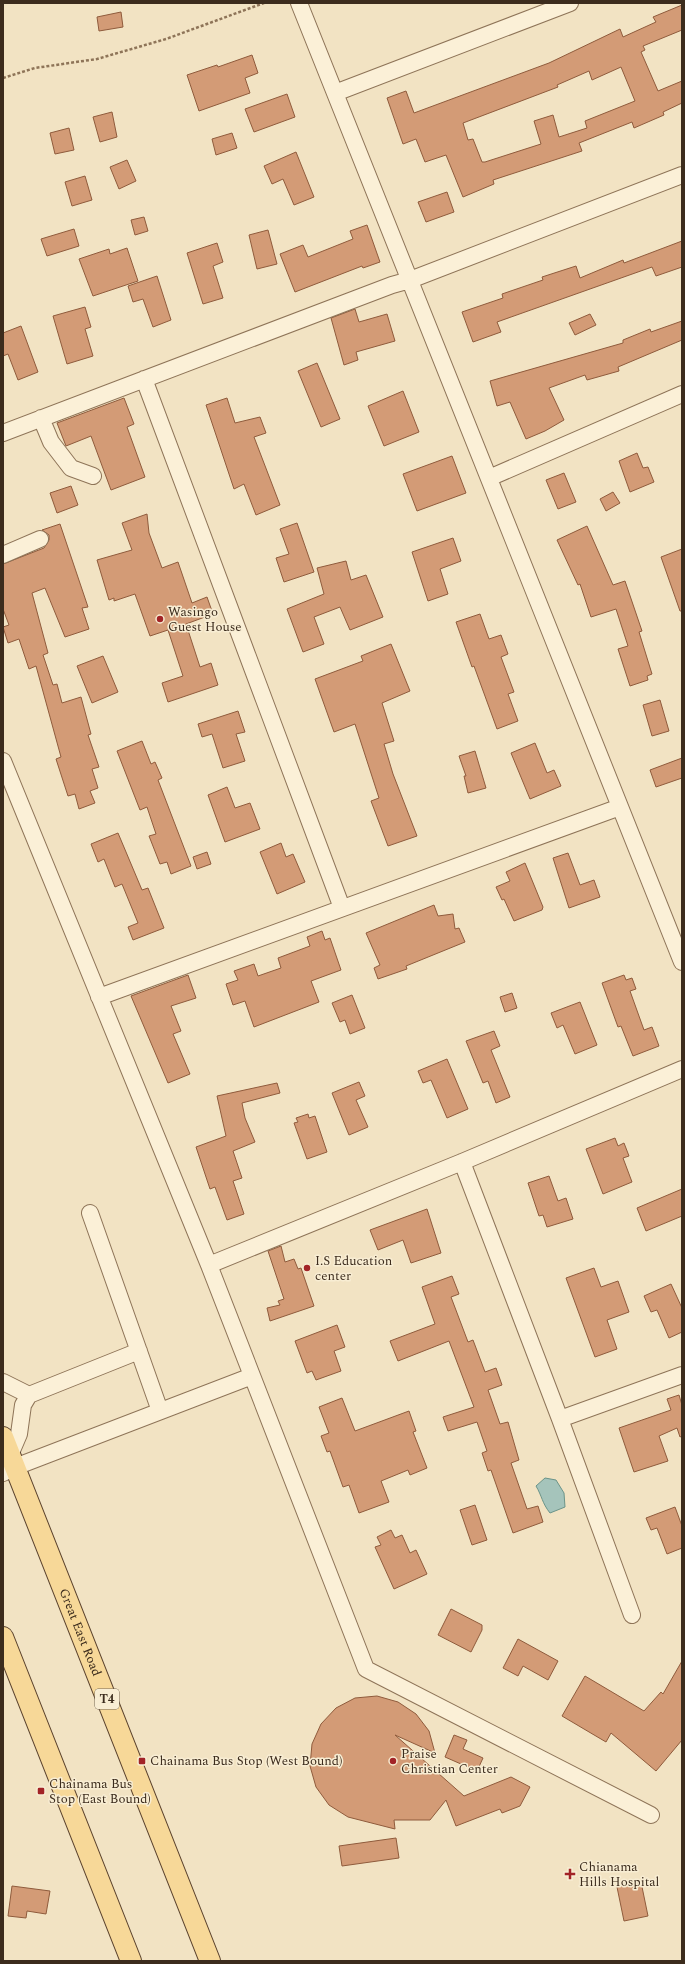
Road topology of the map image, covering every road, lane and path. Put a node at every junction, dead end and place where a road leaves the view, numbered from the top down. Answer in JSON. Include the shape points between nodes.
{"nodes":[{"id":1,"x":264,"y":3,"type":"edge"},
{"id":2,"x":299,"y":3,"type":"edge"},
{"id":3,"x":570,"y":3,"type":"edge"},
{"id":4,"x":3,"y":78,"type":"edge"},
{"id":5,"x":335,"y":93,"type":"junction"},
{"id":6,"x":682,"y":174,"type":"edge"},
{"id":7,"x":410,"y":280,"type":"junction"},
{"id":8,"x":144,"y":379,"type":"junction"},
{"id":9,"x":682,"y":394,"type":"edge"},
{"id":10,"x":41,"y":418,"type":"junction"},
{"id":11,"x":3,"y":433,"type":"edge"},
{"id":12,"x":93,"y":476,"type":"dead end"},
{"id":13,"x":489,"y":478,"type":"junction"},
{"id":14,"x":40,"y":539,"type":"dead end"},
{"id":15,"x":3,"y":555,"type":"edge"},
{"id":16,"x":3,"y":761,"type":"edge"},
{"id":17,"x":620,"y":807,"type":"junction"},
{"id":18,"x":342,"y":908,"type":"junction"},
{"id":19,"x":682,"y":962,"type":"edge"},
{"id":20,"x":99,"y":997,"type":"junction"},
{"id":21,"x":682,"y":1069,"type":"edge"},
{"id":22,"x":462,"y":1162,"type":"junction"},
{"id":23,"x":90,"y":1213,"type":"dead end"},
{"id":24,"x":209,"y":1265,"type":"junction"},
{"id":25,"x":139,"y":1351,"type":"junction"},
{"id":26,"x":682,"y":1375,"type":"edge"},
{"id":27,"x":252,"y":1376,"type":"junction"},
{"id":28,"x":3,"y":1382,"type":"edge"},
{"id":29,"x":29,"y":1394,"type":"junction"},
{"id":30,"x":160,"y":1411,"type":"junction"},
{"id":31,"x":560,"y":1419,"type":"junction"},
{"id":32,"x":8,"y":1458,"type":"edge"},
{"id":33,"x":632,"y":1616,"type":"dead end"},
{"id":34,"x":3,"y":1637,"type":"edge"},
{"id":35,"x":651,"y":1815,"type":"dead end"},
{"id":36,"x":131,"y":1961,"type":"edge"},
{"id":37,"x":210,"y":1961,"type":"edge"}],
"edges":[{"from":1,"to":4,"type":"path","via":[[166,39],[97,58],[35,68]]},
{"from":2,"to":5,"type":"street"},
{"from":3,"to":5,"type":"street"},
{"from":5,"to":7,"type":"street"},
{"from":6,"to":7,"type":"street"},
{"from":7,"to":8,"type":"street"},
{"from":7,"to":13,"type":"street"},
{"from":8,"to":10,"type":"street"},
{"from":8,"to":18,"type":"street"},
{"from":9,"to":13,"type":"street"},
{"from":10,"to":11,"type":"street"},
{"from":10,"to":12,"type":"street","via":[[51,442],[71,468]]},
{"from":13,"to":17,"type":"street"},
{"from":14,"to":15,"type":"street"},
{"from":16,"to":20,"type":"street"},
{"from":17,"to":18,"type":"street"},
{"from":17,"to":19,"type":"street"},
{"from":18,"to":20,"type":"street"},
{"from":20,"to":24,"type":"street"},
{"from":21,"to":22,"type":"street"},
{"from":22,"to":24,"type":"street"},
{"from":22,"to":31,"type":"street"},
{"from":23,"to":25,"type":"street"},
{"from":24,"to":27,"type":"street"},
{"from":25,"to":29,"type":"street"},
{"from":25,"to":30,"type":"street"},
{"from":26,"to":31,"type":"street"},
{"from":27,"to":30,"type":"street"},
{"from":27,"to":35,"type":"street","via":[[366,1669]]},
{"from":28,"to":29,"type":"street"},
{"from":29,"to":32,"type":"street","via":[[23,1405],[19,1434]]},
{"from":30,"to":32,"type":"street"},
{"from":31,"to":33,"type":"street"},
{"from":32,"to":37,"type":"main road","name":"Great East Road","number":"T4"},
{"from":34,"to":36,"type":"main road"}]}
